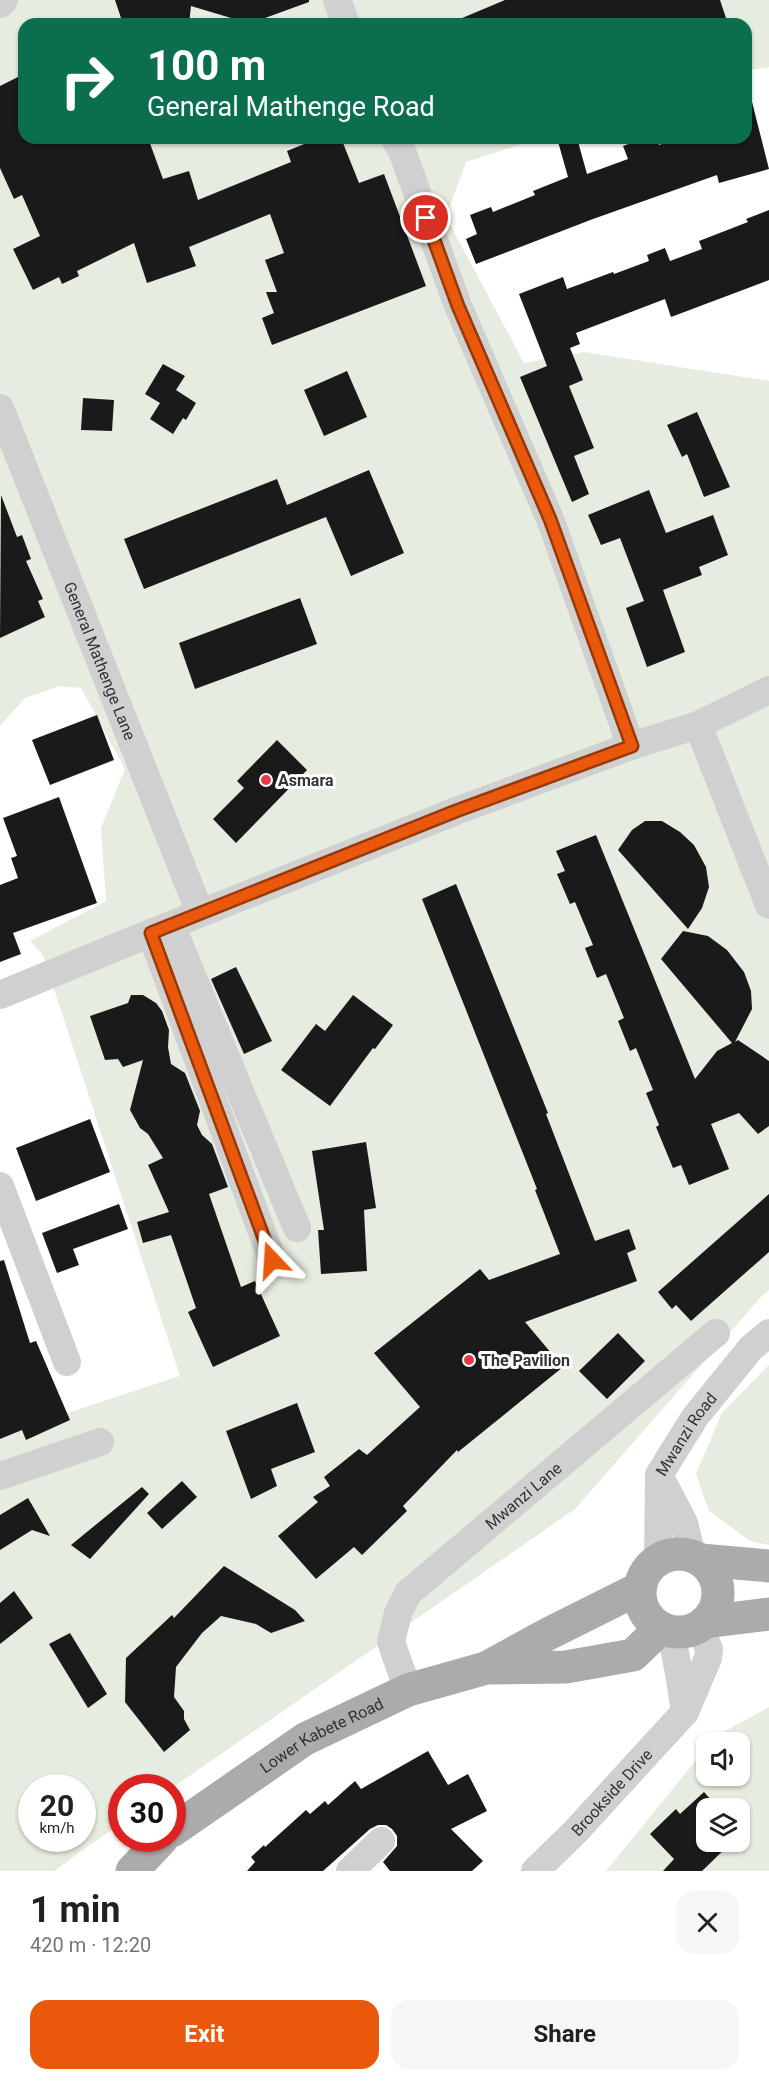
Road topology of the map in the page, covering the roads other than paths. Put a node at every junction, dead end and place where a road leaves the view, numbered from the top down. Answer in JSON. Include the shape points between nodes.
{"nodes":[{"id":1,"x":4,"y":0,"type":"edge"},
{"id":2,"x":337,"y":0,"type":"edge"},
{"id":3,"x":0,"y":4,"type":"edge"},
{"id":4,"x":344,"y":18,"type":"edge"},
{"id":5,"x":398,"y":144,"type":"edge"},
{"id":6,"x":0,"y":408,"type":"edge"},
{"id":7,"x":769,"y":690,"type":"edge"},
{"id":8,"x":698,"y":725,"type":"junction"},
{"id":9,"x":632,"y":746,"type":"junction"},
{"id":10,"x":769,"y":905,"type":"edge"},
{"id":11,"x":200,"y":913,"type":"junction"},
{"id":12,"x":161,"y":929,"type":"junction"},
{"id":13,"x":0,"y":995,"type":"edge"},
{"id":14,"x":0,"y":1186,"type":"edge"},
{"id":15,"x":297,"y":1228,"type":"dead end"},
{"id":16,"x":272,"y":1260,"type":"dead end"},
{"id":17,"x":716,"y":1333,"type":"dead end"},
{"id":18,"x":769,"y":1333,"type":"edge"},
{"id":19,"x":67,"y":1362,"type":"dead end"},
{"id":20,"x":100,"y":1442,"type":"dead end"},
{"id":21,"x":659,"y":1475,"type":"junction"},
{"id":22,"x":0,"y":1476,"type":"edge"},
{"id":23,"x":697,"y":1558,"type":"junction"},
{"id":24,"x":658,"y":1560,"type":"junction"},
{"id":25,"x":769,"y":1566,"type":"edge"},
{"id":26,"x":640,"y":1588,"type":"junction"},
{"id":27,"x":769,"y":1614,"type":"edge"},
{"id":28,"x":684,"y":1627,"type":"junction"},
{"id":29,"x":486,"y":1668,"type":"junction"},
{"id":30,"x":408,"y":1690,"type":"junction"},
{"id":31,"x":186,"y":1821,"type":"edge"},
{"id":32,"x":381,"y":1841,"type":"dead end"},
{"id":33,"x":150,"y":1852,"type":"edge"},
{"id":34,"x":132,"y":1871,"type":"edge"},
{"id":35,"x":350,"y":1871,"type":"edge"},
{"id":36,"x":535,"y":1871,"type":"edge"}],
"edges":[{"from":1,"to":3,"type":"street"},
{"from":2,"to":4,"type":"street"},
{"from":5,"to":9,"type":"street","via":[[458,306],[550,519]]},
{"from":6,"to":11,"type":"street","name":"General Mathenge Lane"},
{"from":7,"to":8,"type":"street"},
{"from":8,"to":9,"type":"street"},
{"from":8,"to":10,"type":"street"},
{"from":9,"to":11,"type":"street"},
{"from":11,"to":12,"type":"street"},
{"from":12,"to":13,"type":"street"},
{"from":12,"to":15,"type":"street"},
{"from":12,"to":16,"type":"street"},
{"from":14,"to":19,"type":"street"},
{"from":17,"to":30,"type":"street","name":"Mwanzi Lane","via":[[408,1593],[391,1642]]},
{"from":18,"to":21,"type":"street","name":"Mwanzi Road","via":[[751,1348],[695,1417]]},
{"from":20,"to":22,"type":"street"},
{"from":21,"to":23,"type":"street"},
{"from":21,"to":24,"type":"street","name":"Mwanzi Road"},
{"from":23,"to":24,"type":"main road","via":[[681,1554]]},
{"from":23,"to":25,"type":"main road"},
{"from":23,"to":28,"type":"main road","via":[[711,1570],[718,1597],[714,1611]]},
{"from":24,"to":26,"type":"main road","via":[[647,1570]]},
{"from":26,"to":28,"type":"main road","via":[[639,1598],[646,1616]]},
{"from":26,"to":29,"type":"main road","name":"Lower Kabete Road"},
{"from":27,"to":28,"type":"main road"},
{"from":28,"to":29,"type":"main road","name":"Lower Kabete Road","via":[[633,1655],[566,1667]]},
{"from":28,"to":36,"type":"street","name":"Brookside Drive","via":[[709,1649],[685,1712]]},
{"from":29,"to":30,"type":"main road","name":"Lower Kabete Road"},
{"from":30,"to":31,"type":"main road","name":"Lower Kabete Road","via":[[305,1739]]},
{"from":32,"to":35,"type":"street"},
{"from":33,"to":34,"type":"main road"}]}
